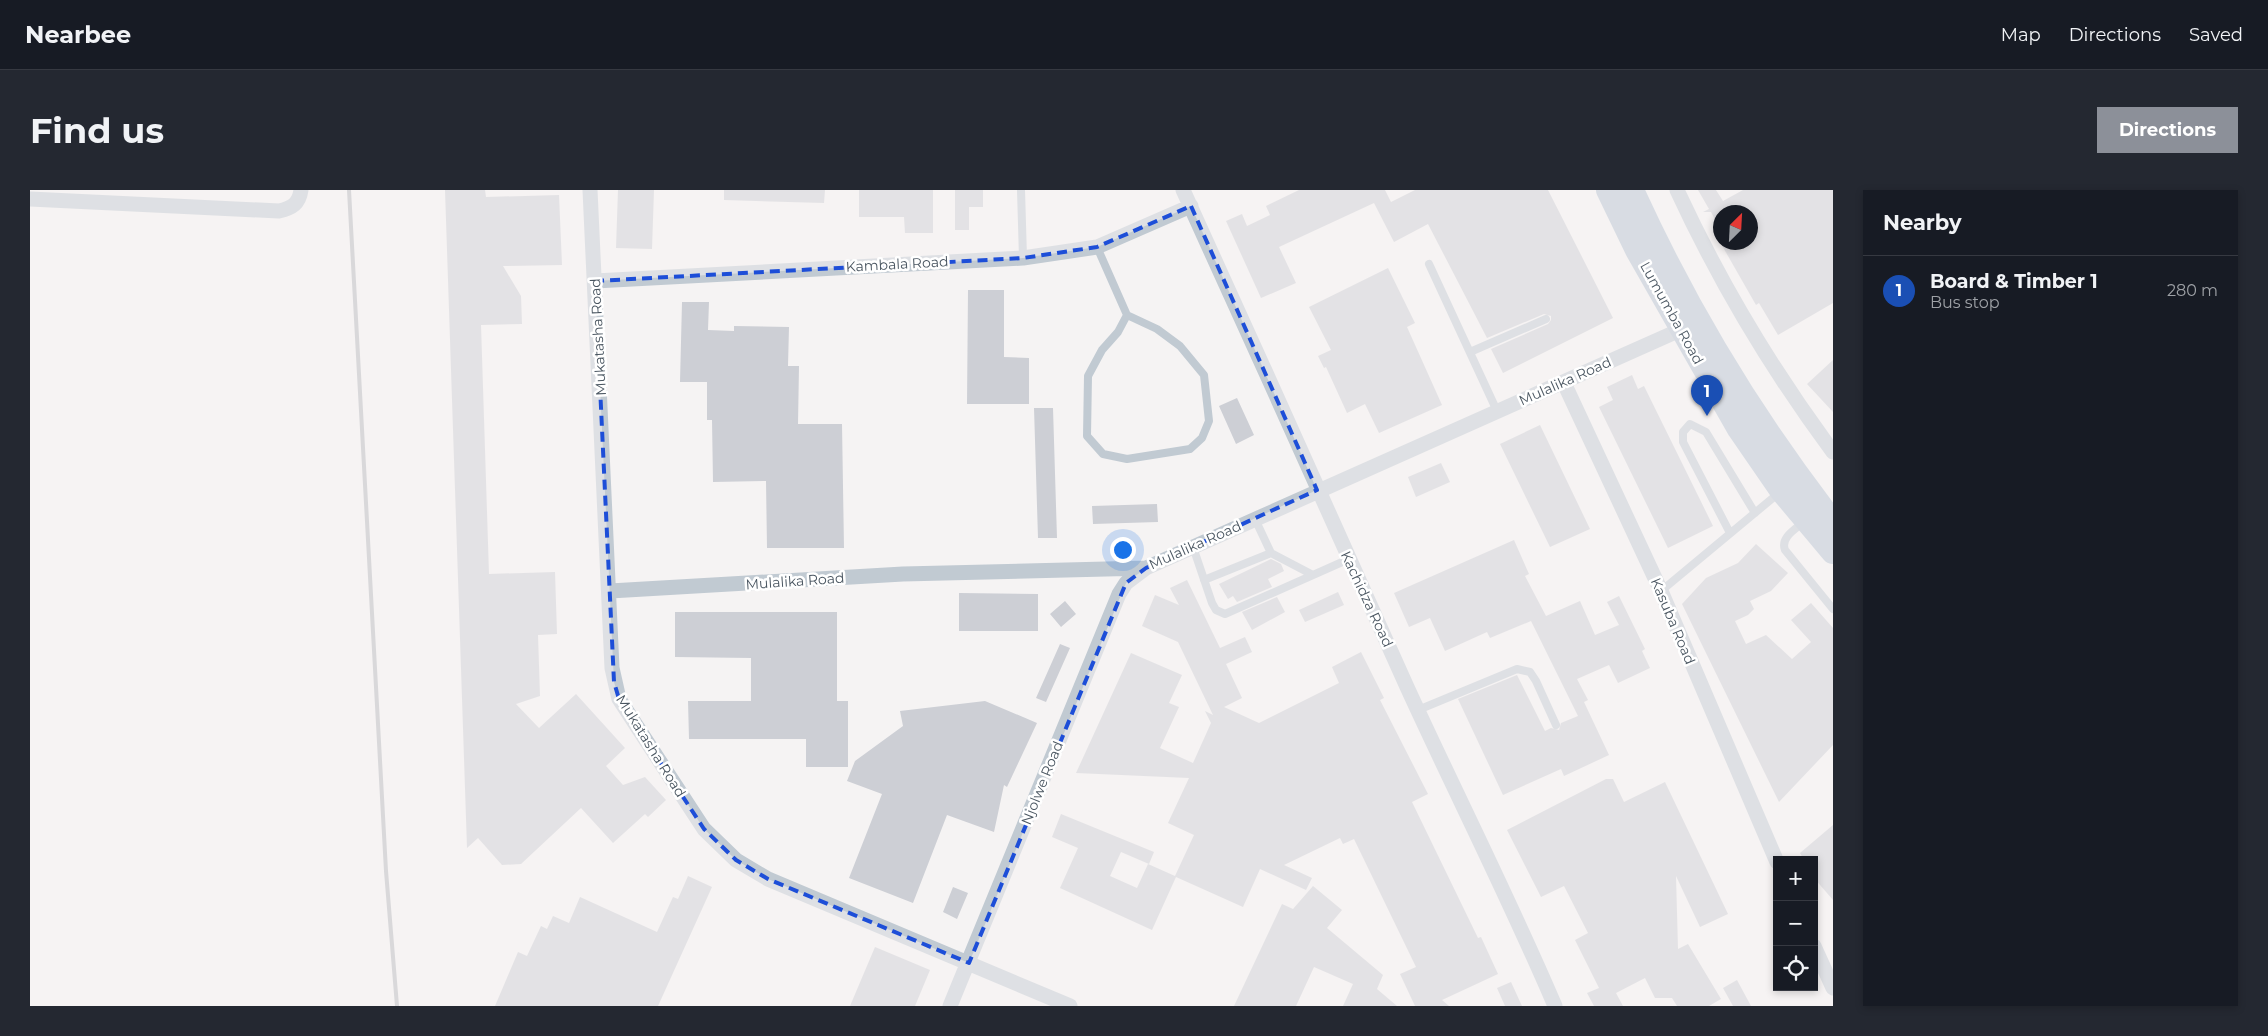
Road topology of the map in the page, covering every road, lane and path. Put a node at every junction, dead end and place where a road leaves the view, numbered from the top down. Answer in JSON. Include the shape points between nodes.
{"nodes":[{"id":1,"x":300,"y":190,"type":"edge"},
{"id":2,"x":590,"y":190,"type":"edge"},
{"id":3,"x":1021,"y":190,"type":"edge"},
{"id":4,"x":1184,"y":190,"type":"edge"},
{"id":5,"x":1608,"y":190,"type":"edge"},
{"id":6,"x":1632,"y":190,"type":"edge"},
{"id":7,"x":1678,"y":190,"type":"edge"},
{"id":8,"x":30,"y":199,"type":"edge"},
{"id":9,"x":1191,"y":206,"type":"junction"},
{"id":10,"x":1097,"y":247,"type":"junction"},
{"id":11,"x":1023,"y":258,"type":"junction"},
{"id":12,"x":1429,"y":264,"type":"dead end"},
{"id":13,"x":595,"y":281,"type":"junction"},
{"id":14,"x":1127,"y":315,"type":"junction"},
{"id":15,"x":1546,"y":319,"type":"dead end"},
{"id":16,"x":1689,"y":326,"type":"junction"},
{"id":17,"x":1470,"y":352,"type":"junction"},
{"id":18,"x":1564,"y":383,"type":"junction"},
{"id":19,"x":1497,"y":411,"type":"junction"},
{"id":20,"x":1833,"y":452,"type":"edge"},
{"id":21,"x":1317,"y":490,"type":"junction"},
{"id":22,"x":1782,"y":490,"type":"junction"},
{"id":23,"x":1755,"y":513,"type":"junction"},
{"id":24,"x":1255,"y":519,"type":"junction"},
{"id":25,"x":1807,"y":520,"type":"junction"},
{"id":26,"x":1833,"y":522,"type":"edge"},
{"id":27,"x":1730,"y":533,"type":"junction"},
{"id":28,"x":1193,"y":547,"type":"junction"},
{"id":29,"x":1833,"y":552,"type":"edge"},
{"id":30,"x":1272,"y":553,"type":"junction"},
{"id":31,"x":1349,"y":559,"type":"junction"},
{"id":32,"x":1146,"y":568,"type":"junction"},
{"id":33,"x":1314,"y":575,"type":"junction"},
{"id":34,"x":1204,"y":580,"type":"junction"},
{"id":35,"x":610,"y":591,"type":"junction"},
{"id":36,"x":1660,"y":591,"type":"junction"},
{"id":37,"x":1833,"y":609,"type":"edge"},
{"id":38,"x":1418,"y":710,"type":"junction"},
{"id":39,"x":1556,"y":725,"type":"dead end"},
{"id":40,"x":1774,"y":856,"type":"edge"},
{"id":41,"x":1818,"y":955,"type":"edge"},
{"id":42,"x":969,"y":963,"type":"junction"},
{"id":43,"x":1833,"y":988,"type":"edge"},
{"id":44,"x":950,"y":1006,"type":"edge"},
{"id":45,"x":1070,"y":1006,"type":"edge"},
{"id":46,"x":1555,"y":1006,"type":"edge"}],
"edges":[{"from":1,"to":8,"type":"street","via":[[297,203],[279,211]]},
{"from":2,"to":13,"type":"street","name":"Mukatasha Road"},
{"from":3,"to":11,"type":"lane"},
{"from":4,"to":9,"type":"street","name":"Kachidza Road"},
{"from":5,"to":16,"type":"main road","name":"Lumumba Road","via":[[1637,250]]},
{"from":6,"to":16,"type":"main road","name":"Lumumba Road","via":[[1665,262]]},
{"from":7,"to":20,"type":"street","via":[[1704,249],[1734,303],[1775,370]]},
{"from":9,"to":10,"type":"street","name":"Kambala Road"},
{"from":9,"to":21,"type":"street","name":"Kachidza Road"},
{"from":10,"to":11,"type":"street","name":"Kambala Road"},
{"from":10,"to":14,"type":"lane"},
{"from":11,"to":13,"type":"street","name":"Kambala Road"},
{"from":12,"to":17,"type":"lane"},
{"from":13,"to":35,"type":"street","name":"Mukatasha Road"},
{"from":14,"to":14,"type":"lane","via":[[1180,346],[1204,375],[1209,421],[1202,438],[1190,449],[1127,459],[1103,454],[1087,436],[1088,376]]},
{"from":15,"to":17,"type":"lane"},
{"from":16,"to":18,"type":"street","name":"Mulalika Road"},
{"from":16,"to":22,"type":"main road","name":"Lumumba Road","via":[[1739,429]]},
{"from":16,"to":26,"type":"main road","name":"Lumumba Road"},
{"from":17,"to":19,"type":"lane"},
{"from":18,"to":19,"type":"street","name":"Mulalika Road"},
{"from":18,"to":36,"type":"street","name":"Kasuba Road"},
{"from":19,"to":21,"type":"street","name":"Mulalika Road"},
{"from":21,"to":24,"type":"street","name":"Mulalika Road"},
{"from":21,"to":31,"type":"street","name":"Kachidza Road"},
{"from":22,"to":23,"type":"lane"},
{"from":22,"to":25,"type":"main road","name":"Lumumba Road"},
{"from":23,"to":27,"type":"lane"},
{"from":23,"to":27,"type":"lane","via":[[1706,432],[1690,424],[1683,432],[1683,442]]},
{"from":24,"to":28,"type":"street","name":"Mulalika Road"},
{"from":24,"to":30,"type":"lane"},
{"from":25,"to":29,"type":"main road","name":"Lumumba Road"},
{"from":25,"to":37,"type":"lane","via":[[1788,536],[1783,545]]},
{"from":27,"to":36,"type":"lane"},
{"from":28,"to":32,"type":"street","name":"Mulalika Road"},
{"from":28,"to":34,"type":"lane"},
{"from":30,"to":33,"type":"lane"},
{"from":30,"to":34,"type":"lane"},
{"from":31,"to":33,"type":"lane"},
{"from":31,"to":38,"type":"street","name":"Kachidza Road"},
{"from":32,"to":35,"type":"street","name":"Mulalika Road","via":[[903,574]]},
{"from":32,"to":42,"type":"street","name":"Njolwe Road","via":[[1126,583],[1119,594]]},
{"from":33,"to":34,"type":"lane","via":[[1225,614],[1216,610]]},
{"from":35,"to":42,"type":"street","name":"Mukatasha Road","via":[[612,668],[619,699],[711,836],[736,860],[768,879]]},
{"from":36,"to":40,"type":"street","name":"Kasuba Road"},
{"from":38,"to":39,"type":"lane","via":[[1518,669],[1530,672]]},
{"from":38,"to":46,"type":"street","name":"Kachidza Road"},
{"from":41,"to":43,"type":"street"},
{"from":42,"to":44,"type":"street","name":"Njolwe Road"},
{"from":42,"to":45,"type":"street","name":"Mukatasha Road"}]}
